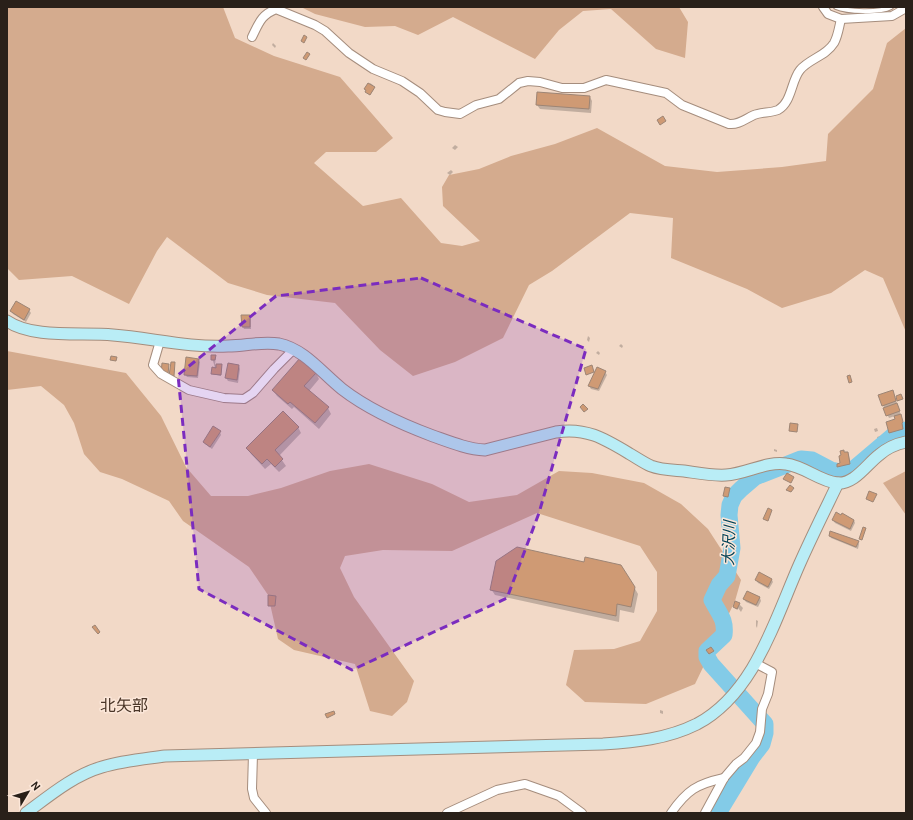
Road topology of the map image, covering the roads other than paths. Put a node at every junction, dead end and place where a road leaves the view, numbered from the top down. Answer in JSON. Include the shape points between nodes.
{"nodes":[{"id":1,"x":823,"y":7,"type":"edge"},
{"id":2,"x":836,"y":7,"type":"edge"},
{"id":3,"x":891,"y":7,"type":"edge"},
{"id":4,"x":906,"y":8,"type":"edge"},
{"id":5,"x":841,"y":19,"type":"junction"},
{"id":6,"x":252,"y":37,"type":"dead end"},
{"id":7,"x":7,"y":321,"type":"edge"},
{"id":8,"x":160,"y":341,"type":"junction"},
{"id":9,"x":294,"y":349,"type":"junction"},
{"id":10,"x":906,"y":442,"type":"edge"},
{"id":11,"x":838,"y":483,"type":"junction"},
{"id":12,"x":755,"y":663,"type":"junction"},
{"id":13,"x":253,"y":754,"type":"junction"},
{"id":14,"x":724,"y":778,"type":"junction"},
{"id":15,"x":26,"y":813,"type":"edge"},
{"id":16,"x":266,"y":813,"type":"edge"},
{"id":17,"x":447,"y":813,"type":"edge"},
{"id":18,"x":582,"y":813,"type":"edge"},
{"id":19,"x":671,"y":813,"type":"edge"},
{"id":20,"x":706,"y":813,"type":"edge"}],
"edges":[{"from":1,"to":5,"type":"street","via":[[828,14]]},
{"from":2,"to":3,"type":"lane","via":[[843,10],[881,10]]},
{"from":4,"to":5,"type":"street","via":[[892,16]]},
{"from":5,"to":6,"type":"street","via":[[834,43],[800,70],[784,104],[778,110],[756,114],[736,125],[682,105],[666,93],[606,80],[584,88],[562,88],[528,81],[519,83],[499,99],[476,105],[460,114],[445,112],[438,110],[420,93],[355,57],[325,31],[276,9],[261,19]]},
{"from":7,"to":8,"type":"street","via":[[25,330],[113,335]]},
{"from":8,"to":9,"type":"street","via":[[203,346],[267,343]]},
{"from":8,"to":9,"type":"street","via":[[153,365],[160,374],[189,390],[224,398],[244,399],[253,393]]},
{"from":9,"to":11,"type":"street","via":[[343,390],[372,409],[409,426],[475,450],[485,450],[556,432],[580,431],[604,439],[650,466],[726,475],[785,464]]},
{"from":10,"to":11,"type":"street","via":[[890,447],[852,479]]},
{"from":11,"to":12,"type":"street"},
{"from":12,"to":13,"type":"street","via":[[745,681],[714,712],[677,733],[659,738],[602,744]]},
{"from":12,"to":14,"type":"street","via":[[772,672],[756,743]]},
{"from":13,"to":15,"type":"street","via":[[165,756],[100,767],[71,781]]},
{"from":13,"to":16,"type":"street","via":[[252,789],[254,798]]},
{"from":14,"to":19,"type":"street","via":[[703,783],[692,789]]},
{"from":14,"to":20,"type":"street"},
{"from":17,"to":18,"type":"street","via":[[497,790],[525,784],[559,796]]}]}
